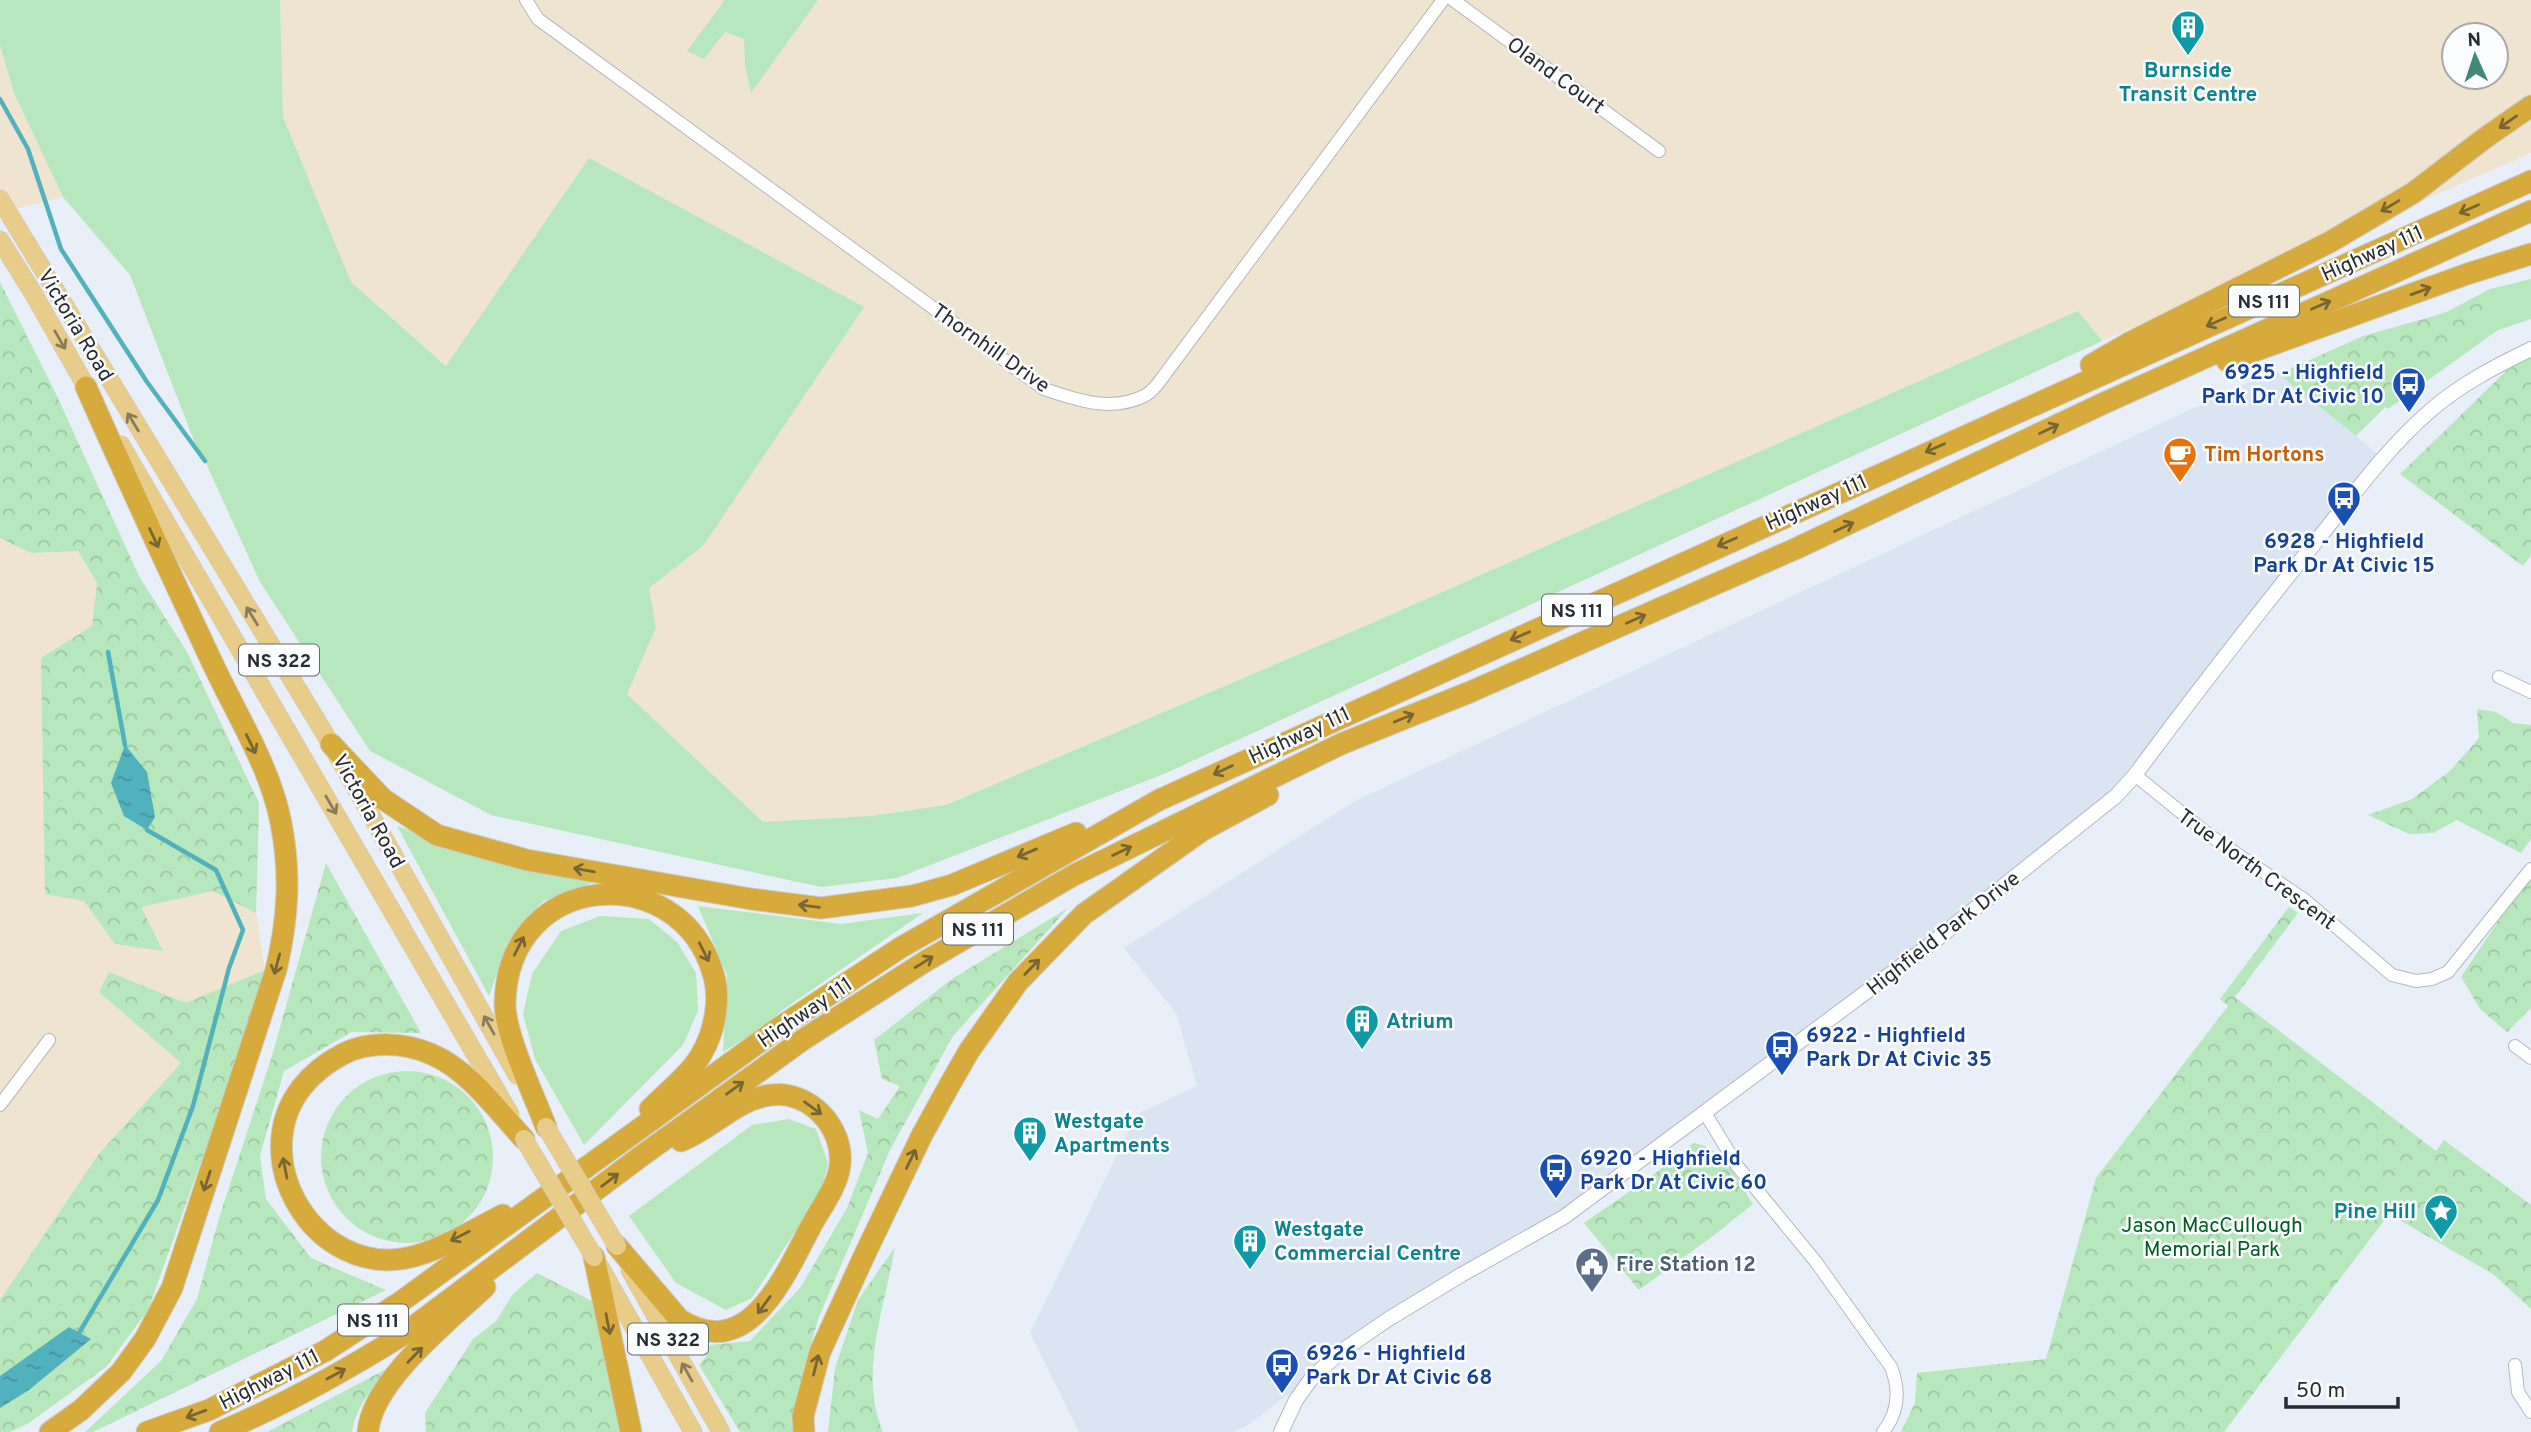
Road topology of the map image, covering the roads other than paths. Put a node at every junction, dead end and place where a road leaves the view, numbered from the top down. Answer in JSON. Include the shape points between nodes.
{"nodes":[{"id":1,"x":526,"y":0,"type":"edge"},
{"id":2,"x":1443,"y":0,"type":"edge"},
{"id":3,"x":1453,"y":0,"type":"edge"},
{"id":4,"x":2531,"y":106,"type":"edge"},
{"id":5,"x":1659,"y":150,"type":"dead end"},
{"id":6,"x":2531,"y":181,"type":"edge"},
{"id":7,"x":0,"y":199,"type":"edge"},
{"id":8,"x":2531,"y":211,"type":"edge"},
{"id":9,"x":0,"y":240,"type":"edge"},
{"id":10,"x":2531,"y":254,"type":"edge"},
{"id":11,"x":2531,"y":349,"type":"edge"},
{"id":12,"x":86,"y":387,"type":"junction"},
{"id":13,"x":2102,"y":404,"type":"junction"},
{"id":14,"x":1997,"y":420,"type":"junction"},
{"id":15,"x":2499,"y":677,"type":"dead end"},
{"id":16,"x":2531,"y":692,"type":"edge"},
{"id":17,"x":331,"y":744,"type":"junction"},
{"id":18,"x":1341,"y":744,"type":"junction"},
{"id":19,"x":2135,"y":775,"type":"junction"},
{"id":20,"x":1159,"y":800,"type":"junction"},
{"id":21,"x":2531,"y":869,"type":"edge"},
{"id":22,"x":49,"y":1040,"type":"dead end"},
{"id":23,"x":2515,"y":1046,"type":"dead end"},
{"id":24,"x":2531,"y":1058,"type":"edge"},
{"id":25,"x":0,"y":1105,"type":"edge"},
{"id":26,"x":1705,"y":1113,"type":"junction"},
{"id":27,"x":547,"y":1127,"type":"junction"},
{"id":28,"x":524,"y":1139,"type":"junction"},
{"id":29,"x":606,"y":1154,"type":"junction"},
{"id":30,"x":640,"y":1157,"type":"junction"},
{"id":31,"x":565,"y":1184,"type":"junction"},
{"id":32,"x":541,"y":1231,"type":"junction"},
{"id":33,"x":617,"y":1246,"type":"junction"},
{"id":34,"x":594,"y":1257,"type":"junction"},
{"id":35,"x":2515,"y":1365,"type":"dead end"},
{"id":36,"x":2531,"y":1412,"type":"edge"},
{"id":37,"x":50,"y":1432,"type":"edge"},
{"id":38,"x":147,"y":1432,"type":"edge"},
{"id":39,"x":220,"y":1432,"type":"edge"},
{"id":40,"x":368,"y":1432,"type":"edge"},
{"id":41,"x":632,"y":1432,"type":"edge"},
{"id":42,"x":693,"y":1432,"type":"edge"},
{"id":43,"x":721,"y":1432,"type":"edge"},
{"id":44,"x":804,"y":1432,"type":"edge"},
{"id":45,"x":1281,"y":1432,"type":"edge"},
{"id":46,"x":1883,"y":1432,"type":"edge"}],
"edges":[{"from":1,"to":2,"type":"street","name":"Thornhill Drive","via":[[538,19],[1044,389],[1089,404],[1120,403],[1148,394]]},
{"from":3,"to":5,"type":"street","name":"Oland Court"},
{"from":4,"to":14,"type":"highway","one_way":true,"via":[[2413,192],[2354,228],[2129,343]]},
{"from":6,"to":14,"type":"highway","name":"Highway 111","number":"NS 111","one_way":true},
{"from":17,"to":7,"type":"main road","name":"Victoria Road","number":"NS 322","one_way":true},
{"from":13,"to":8,"type":"highway","name":"Highway 111","number":"NS 111","one_way":true},
{"from":9,"to":12,"type":"main road","name":"Victoria Road","number":"NS 322","one_way":true},
{"from":13,"to":10,"type":"highway","one_way":true},
{"from":11,"to":19,"type":"street","name":"Highfield Park Drive","via":[[2452,394],[2392,448]]},
{"from":12,"to":28,"type":"main road","name":"Victoria Road","number":"NS 322","one_way":true},
{"from":12,"to":37,"type":"highway","one_way":true,"via":[[266,775],[281,820],[289,898],[276,970],[172,1289],[121,1372]]},
{"from":18,"to":13,"type":"highway","name":"Highway 111","number":"NS 111","one_way":true,"via":[[1795,549]]},
{"from":14,"to":20,"type":"highway","name":"Highway 111","number":"NS 111","one_way":true},
{"from":15,"to":16,"type":"street"},
{"from":20,"to":17,"type":"highway","one_way":true,"via":[[952,885],[912,897],[821,908],[527,860],[437,835],[383,799]]},
{"from":27,"to":17,"type":"main road","name":"Victoria Road","number":"NS 322","one_way":true},
{"from":30,"to":18,"type":"highway","name":"Highway 111","number":"NS 111","one_way":true,"via":[[804,1039],[989,923],[1073,874]]},
{"from":44,"to":18,"type":"highway","one_way":true,"via":[[803,1416],[820,1352],[865,1254],[949,1086],[1018,982],[1084,915],[1203,830],[1313,771]]},
{"from":19,"to":21,"type":"street","name":"True North Crescent","via":[[2209,835],[2305,900],[2392,975],[2407,980],[2432,979],[2448,972]]},
{"from":19,"to":26,"type":"street","name":"Highfield Park Drive","via":[[2116,796],[1932,943]]},
{"from":20,"to":29,"type":"highway","name":"Highway 111","number":"NS 111","via":[[900,948],[780,1027]]},
{"from":22,"to":25,"type":"street"},
{"from":23,"to":24,"type":"street"},
{"from":26,"to":45,"type":"street","name":"Highfield Park Drive","via":[[1563,1217],[1339,1353],[1311,1379]]},
{"from":26,"to":46,"type":"street","via":[[1738,1167],[1816,1262],[1891,1367],[1897,1386],[1896,1406]]},
{"from":27,"to":29,"type":"highway","one_way":true,"via":[[507,1023],[507,979],[521,940],[545,914],[578,898],[615,895],[653,903],[689,928],[700,943],[715,981],[716,1011],[700,1057]]},
{"from":27,"to":33,"type":"main road","name":"Victoria Road","number":"NS 322","bridge":true},
{"from":31,"to":28,"type":"highway","one_way":true,"via":[[427,1253],[384,1260],[349,1253],[308,1223],[291,1191],[283,1159],[285,1124],[302,1087],[319,1069],[350,1051],[388,1045],[409,1046],[448,1063]]},
{"from":28,"to":34,"type":"main road","name":"Victoria Road","number":"NS 322","bridge":true},
{"from":29,"to":31,"type":"highway","name":"Highway 111","number":"NS 111"},
{"from":32,"to":30,"type":"highway","name":"Highway 111","number":"NS 111","one_way":true},
{"from":30,"to":33,"type":"highway","one_way":true,"via":[[689,1138],[748,1102],[784,1095],[806,1102],[828,1121],[838,1140],[840,1165],[763,1309],[734,1329],[702,1329],[679,1319]]},
{"from":31,"to":38,"type":"highway","name":"Highway 111","number":"NS 111","one_way":true,"via":[[325,1351],[209,1410]]},
{"from":39,"to":32,"type":"highway","name":"Highway 111","number":"NS 111","one_way":true,"via":[[373,1354]]},
{"from":40,"to":32,"type":"highway","one_way":true,"via":[[377,1402],[396,1374]]},
{"from":43,"to":33,"type":"main road","name":"Victoria Road","number":"NS 322","one_way":true},
{"from":34,"to":41,"type":"highway","one_way":true},
{"from":34,"to":42,"type":"main road","name":"Victoria Road","number":"NS 322"},
{"from":35,"to":36,"type":"street","via":[[2518,1392]]}]}
